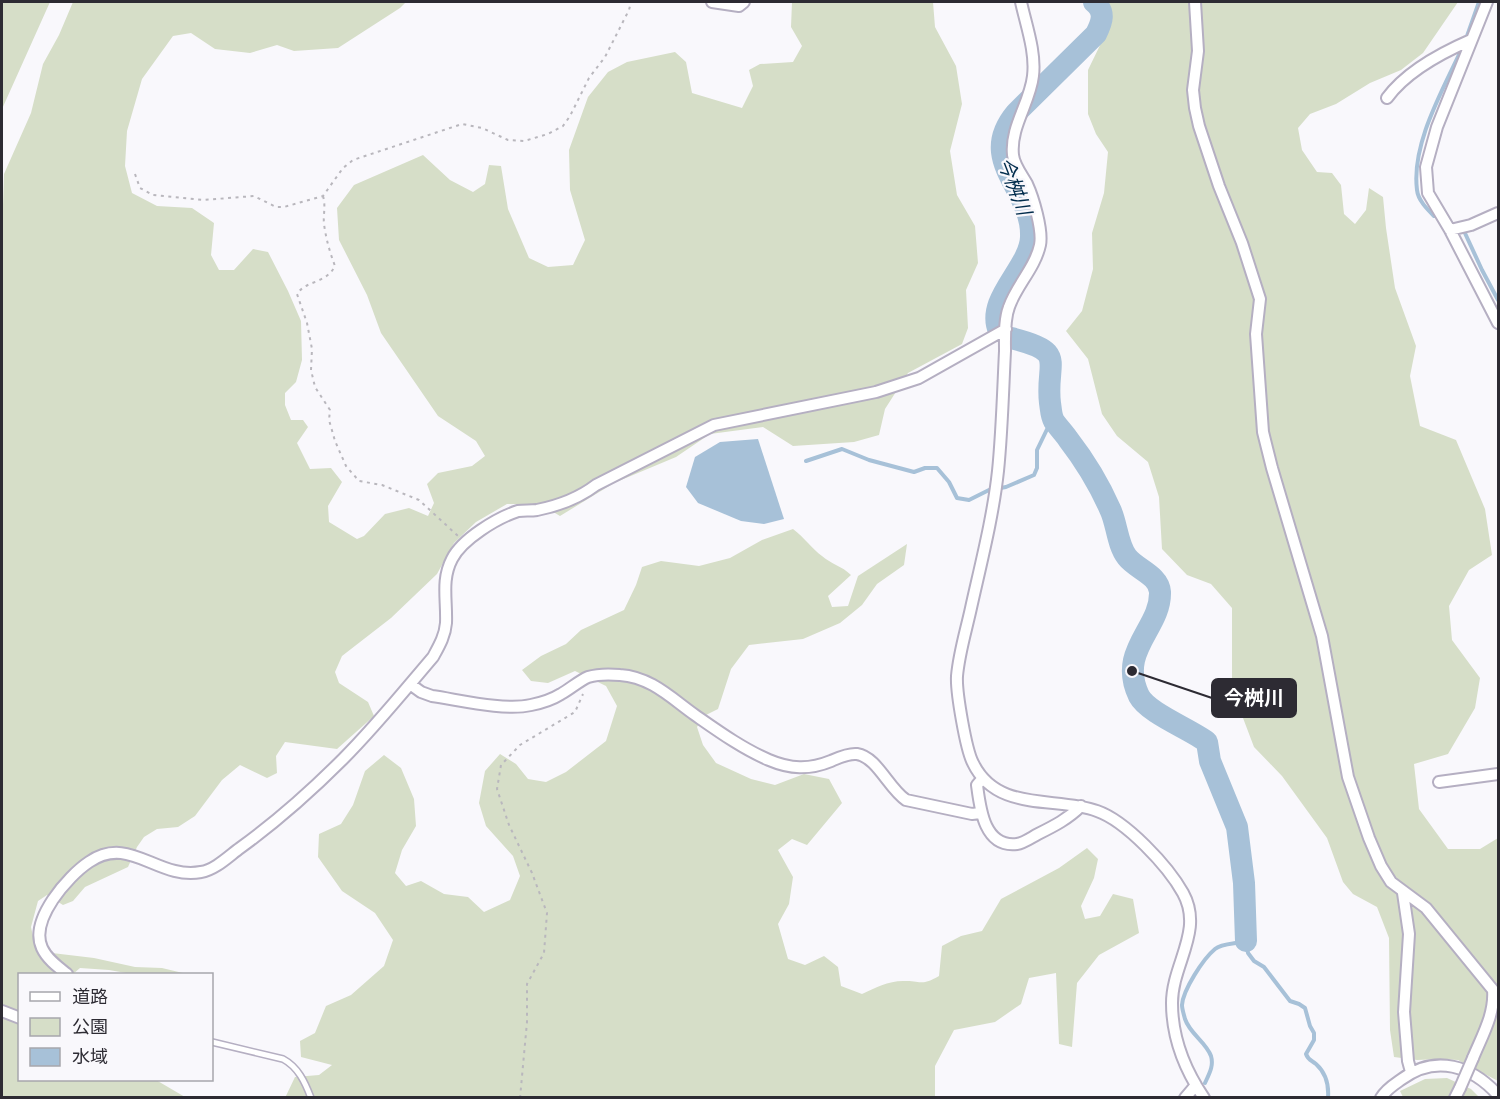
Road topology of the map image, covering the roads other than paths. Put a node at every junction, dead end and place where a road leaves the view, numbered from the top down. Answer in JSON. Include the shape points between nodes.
{"nodes":[{"id":1,"x":712,"y":2,"type":"edge"},
{"id":2,"x":744,"y":2,"type":"edge"},
{"id":3,"x":1022,"y":2,"type":"edge"},
{"id":4,"x":1195,"y":2,"type":"edge"},
{"id":5,"x":1487,"y":2,"type":"edge"},
{"id":6,"x":1471,"y":40,"type":"junction"},
{"id":7,"x":1387,"y":98,"type":"dead end"},
{"id":8,"x":1498,"y":213,"type":"edge"},
{"id":9,"x":1450,"y":230,"type":"junction"},
{"id":10,"x":1498,"y":323,"type":"edge"},
{"id":11,"x":1006,"y":329,"type":"junction"},
{"id":12,"x":410,"y":684,"type":"junction"},
{"id":13,"x":1498,"y":774,"type":"edge"},
{"id":14,"x":983,"y":778,"type":"junction"},
{"id":15,"x":1439,"y":782,"type":"dead end"},
{"id":16,"x":1081,"y":806,"type":"junction"},
{"id":17,"x":980,"y":813,"type":"junction"},
{"id":18,"x":1403,"y":893,"type":"junction"},
{"id":19,"x":65,"y":973,"type":"edge"},
{"id":20,"x":2,"y":1011,"type":"edge"},
{"id":21,"x":18,"y":1017,"type":"edge"},
{"id":22,"x":213,"y":1042,"type":"edge"},
{"id":23,"x":1411,"y":1072,"type":"junction"},
{"id":24,"x":1196,"y":1085,"type":"junction"},
{"id":25,"x":1457,"y":1093,"type":"edge"},
{"id":26,"x":1498,"y":1095,"type":"edge"},
{"id":27,"x":311,"y":1098,"type":"edge"},
{"id":28,"x":1185,"y":1098,"type":"edge"},
{"id":29,"x":1204,"y":1098,"type":"edge"},
{"id":30,"x":1381,"y":1098,"type":"edge"}],
"edges":[{"from":1,"to":2,"type":"street","via":[[739,6]]},
{"from":3,"to":11,"type":"street","via":[[1034,62],[1033,79],[1014,135],[1013,158],[1029,188],[1041,243],[1008,309]]},
{"from":4,"to":18,"type":"street","via":[[1195,108],[1260,299],[1256,334],[1263,432],[1322,636],[1348,777],[1381,866]]},
{"from":5,"to":6,"type":"street"},
{"from":6,"to":7,"type":"street","via":[[1397,84]]},
{"from":6,"to":9,"type":"street","via":[[1426,167],[1428,193]]},
{"from":8,"to":9,"type":"street"},
{"from":9,"to":10,"type":"street"},
{"from":11,"to":12,"type":"street","via":[[919,378],[876,392],[714,425],[596,485],[584,495],[535,511],[508,515],[465,542],[453,556],[444,584],[446,622],[442,640]]},
{"from":11,"to":14,"type":"street","via":[[998,473],[957,680],[972,763]]},
{"from":12,"to":17,"type":"street","via":[[432,696],[513,708],[560,695],[588,677],[623,675],[660,688],[768,760],[806,768],[857,754],[867,758],[906,800]]},
{"from":12,"to":19,"type":"street","via":[[343,759],[262,832],[204,872],[166,870],[126,853],[113,852],[90,861],[64,883],[42,920],[42,948]]},
{"from":13,"to":15,"type":"street"},
{"from":14,"to":16,"type":"street","via":[[1015,799]]},
{"from":14,"to":17,"type":"street","via":[[977,785]]},
{"from":16,"to":17,"type":"street","via":[[1060,824],[1018,844],[1002,842],[988,831]]},
{"from":16,"to":24,"type":"street","via":[[1124,825],[1184,894],[1190,913],[1190,933],[1172,1001],[1176,1036]]},
{"from":18,"to":23,"type":"street","via":[[1409,934],[1404,1012]]},
{"from":18,"to":25,"type":"street","bridge":true,"via":[[1425,908],[1493,990],[1490,1016]]},
{"from":20,"to":21,"type":"street"},
{"from":22,"to":27,"type":"lane","via":[[292,1064],[306,1082]]},
{"from":23,"to":26,"type":"street","via":[[1437,1064],[1458,1066],[1488,1084]]},
{"from":23,"to":30,"type":"street"},
{"from":24,"to":28,"type":"street"},
{"from":24,"to":29,"type":"street"}]}
